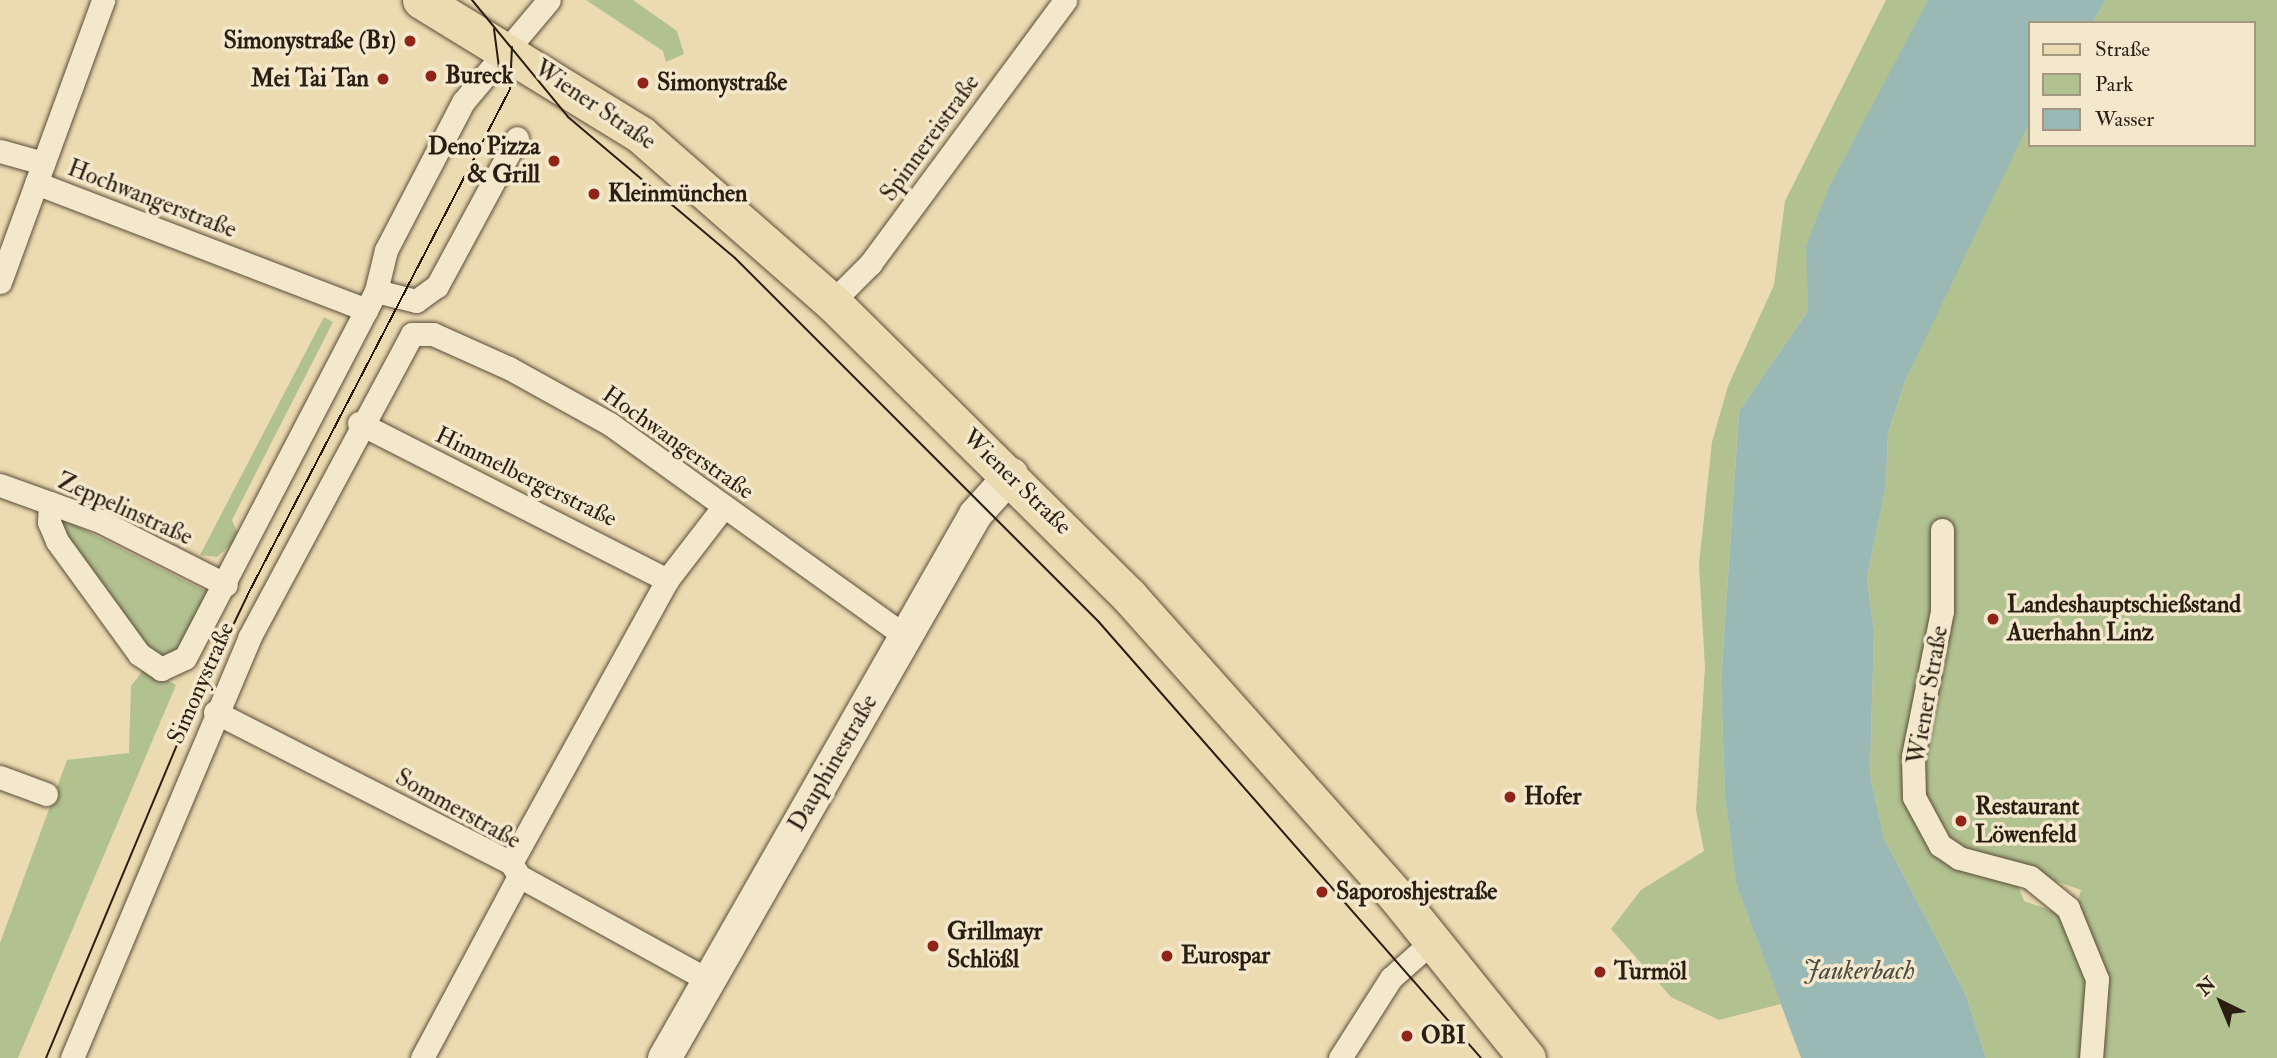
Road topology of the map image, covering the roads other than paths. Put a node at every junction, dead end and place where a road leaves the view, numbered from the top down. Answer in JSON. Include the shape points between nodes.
{"nodes":[{"id":1,"x":103,"y":0,"type":"edge"},
{"id":2,"x":421,"y":0,"type":"edge"},
{"id":3,"x":549,"y":0,"type":"edge"},
{"id":4,"x":1065,"y":0,"type":"edge"},
{"id":5,"x":508,"y":49,"type":"junction"},
{"id":6,"x":517,"y":138,"type":"dead end"},
{"id":7,"x":0,"y":151,"type":"edge"},
{"id":8,"x":39,"y":173,"type":"junction"},
{"id":9,"x":0,"y":282,"type":"edge"},
{"id":10,"x":832,"y":302,"type":"junction"},
{"id":11,"x":366,"y":310,"type":"junction"},
{"id":12,"x":404,"y":341,"type":"joint"},
{"id":13,"x":359,"y":424,"type":"junction"},
{"id":14,"x":1011,"y":474,"type":"junction"},
{"id":15,"x":0,"y":485,"type":"edge"},
{"id":16,"x":50,"y":503,"type":"junction"},
{"id":17,"x":724,"y":506,"type":"junction"},
{"id":18,"x":1942,"y":530,"type":"dead end"},
{"id":19,"x":667,"y":580,"type":"junction"},
{"id":20,"x":226,"y":585,"type":"junction"},
{"id":21,"x":905,"y":636,"type":"junction"},
{"id":22,"x":215,"y":712,"type":"junction"},
{"id":23,"x":0,"y":777,"type":"edge"},
{"id":24,"x":46,"y":794,"type":"dead end"},
{"id":25,"x":515,"y":869,"type":"junction"},
{"id":26,"x":1434,"y":940,"type":"junction"},
{"id":27,"x":708,"y":980,"type":"junction"},
{"id":28,"x":72,"y":1058,"type":"edge"},
{"id":29,"x":422,"y":1058,"type":"edge"},
{"id":30,"x":664,"y":1058,"type":"edge"},
{"id":31,"x":1340,"y":1058,"type":"edge"},
{"id":32,"x":1527,"y":1058,"type":"edge"},
{"id":33,"x":2091,"y":1058,"type":"edge"}],
"edges":[{"from":1,"to":8,"type":"street"},
{"from":2,"to":5,"type":"main road","name":"Wiener Straße"},
{"from":3,"to":5,"type":"street","name":"Simonystraße"},
{"from":4,"to":10,"type":"street","name":"Spinnereistraße","via":[[870,264]]},
{"from":5,"to":10,"type":"main road","name":"Wiener Straße","via":[[682,166]]},
{"from":5,"to":11,"type":"street","name":"Simonystraße","via":[[463,102],[386,250]]},
{"from":6,"to":11,"type":"street","via":[[437,286],[416,301]]},
{"from":7,"to":8,"type":"street"},
{"from":8,"to":9,"type":"street"},
{"from":8,"to":11,"type":"street","name":"Hochwangerstraße"},
{"from":10,"to":14,"type":"main road","name":"Wiener Straße"},
{"from":11,"to":20,"type":"street","name":"Simonystraße"},
{"from":12,"to":13,"type":"street","name":"Simonystraße"},
{"from":12,"to":17,"type":"street","name":"Hochwangerstraße","via":[[433,334],[509,368],[610,424]]},
{"from":13,"to":19,"type":"street","name":"Himmelbergerstraße"},
{"from":13,"to":22,"type":"street","name":"Simonystraße"},
{"from":14,"to":21,"type":"main road","name":"Dauphinestraße","via":[[975,514]]},
{"from":14,"to":26,"type":"main road","name":"Wiener Straße","via":[[1129,596]]},
{"from":15,"to":16,"type":"street","name":"Zeppelinstraße"},
{"from":16,"to":20,"type":"street","name":"Zeppelinstraße"},
{"from":16,"to":20,"type":"street","via":[[49,522],[71,563],[152,666],[175,666],[185,659]]},
{"from":17,"to":19,"type":"street"},
{"from":17,"to":21,"type":"street","name":"Hochwangerstraße"},
{"from":18,"to":33,"type":"street","name":"Wiener Straße","via":[[1942,611],[1913,755],[1914,797],[1940,845],[1959,858],[2030,877],[2068,908],[2097,979]]},
{"from":19,"to":25,"type":"street"},
{"from":21,"to":27,"type":"main road","name":"Dauphinestraße"},
{"from":22,"to":25,"type":"street","name":"Sommerstraße"},
{"from":22,"to":28,"type":"street","name":"Simonystraße"},
{"from":23,"to":24,"type":"street"},
{"from":25,"to":27,"type":"street","name":"Sommerstraße"},
{"from":25,"to":29,"type":"street"},
{"from":26,"to":31,"type":"street","via":[[1391,978]]},
{"from":26,"to":32,"type":"main road","name":"Wiener Straße"},
{"from":27,"to":30,"type":"main road","name":"Dauphinestraße"}]}
